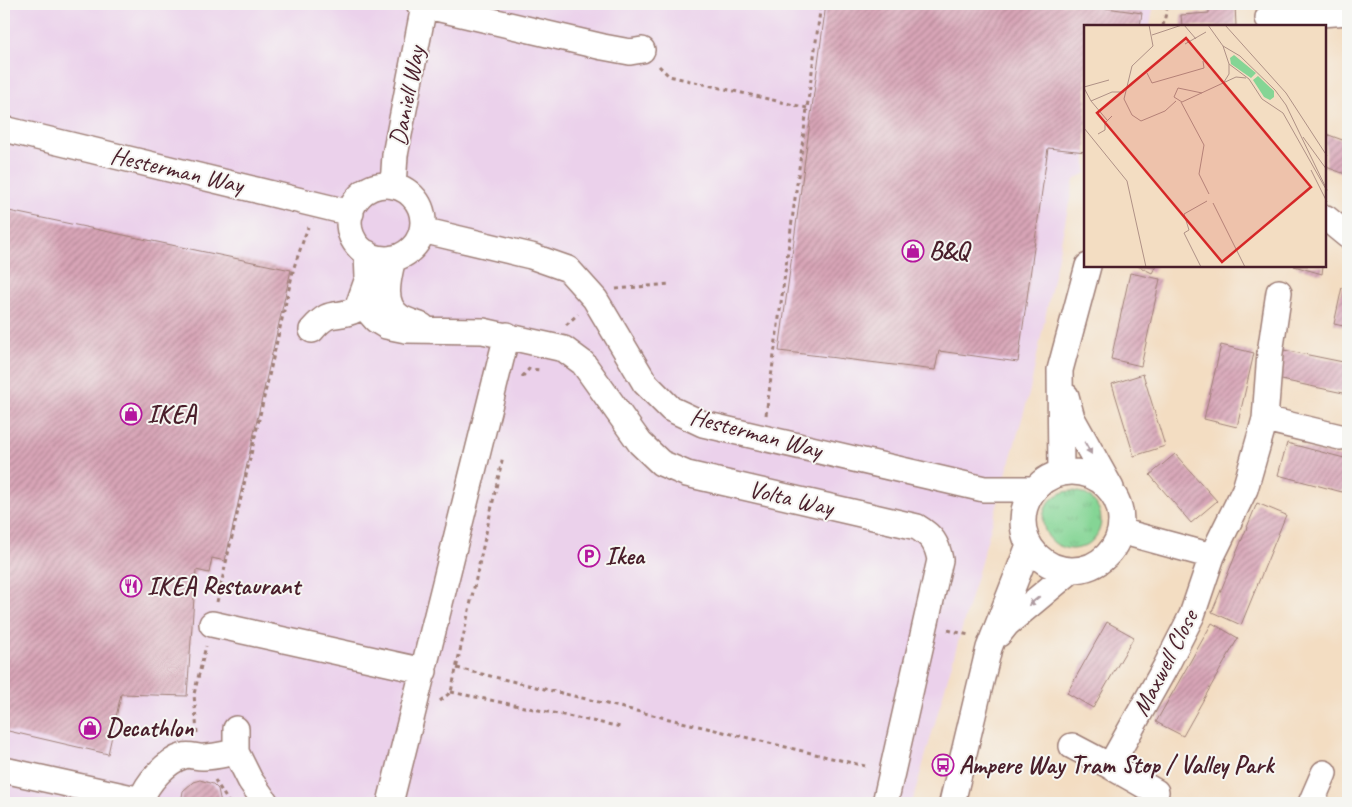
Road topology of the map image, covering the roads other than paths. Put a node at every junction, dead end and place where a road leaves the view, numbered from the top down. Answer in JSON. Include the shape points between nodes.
{"nodes":[{"id":1,"x":422,"y":5,"type":"edge"},
{"id":2,"x":1348,"y":12,"type":"edge"},
{"id":3,"x":1266,"y":16,"type":"edge"},
{"id":4,"x":642,"y":50,"type":"road end"},
{"id":5,"x":4,"y":129,"type":"edge"},
{"id":6,"x":393,"y":186,"type":"junction"},
{"id":7,"x":351,"y":213,"type":"junction"},
{"id":8,"x":422,"y":230,"type":"junction"},
{"id":9,"x":367,"y":254,"type":"junction"},
{"id":10,"x":393,"y":258,"type":"junction"},
{"id":11,"x":1087,"y":268,"type":"edge"},
{"id":12,"x":1279,"y":292,"type":"dead end"},
{"id":13,"x":363,"y":298,"type":"junction"},
{"id":14,"x":312,"y":330,"type":"dead end"},
{"id":15,"x":431,"y":330,"type":"junction"},
{"id":16,"x":507,"y":335,"type":"junction"},
{"id":17,"x":1060,"y":370,"type":"junction"},
{"id":18,"x":1265,"y":419,"type":"junction"},
{"id":19,"x":1340,"y":437,"type":"dead end"},
{"id":20,"x":1061,"y":472,"type":"junction"},
{"id":21,"x":984,"y":489,"type":"junction"},
{"id":22,"x":1034,"y":489,"type":"junction"},
{"id":23,"x":1116,"y":497,"type":"junction"},
{"id":24,"x":1120,"y":531,"type":"junction"},
{"id":25,"x":1027,"y":536,"type":"junction"},
{"id":26,"x":1212,"y":556,"type":"junction"},
{"id":27,"x":1072,"y":570,"type":"junction"},
{"id":28,"x":212,"y":624,"type":"road end"},
{"id":29,"x":983,"y":643,"type":"junction"},
{"id":30,"x":424,"y":671,"type":"junction"},
{"id":31,"x":1072,"y":746,"type":"dead end"},
{"id":32,"x":1110,"y":766,"type":"junction"},
{"id":33,"x":4,"y":770,"type":"edge"},
{"id":34,"x":1324,"y":773,"type":"dead end"},
{"id":35,"x":1156,"y":792,"type":"dead end"},
{"id":36,"x":266,"y":803,"type":"edge"},
{"id":37,"x":390,"y":803,"type":"edge"},
{"id":38,"x":885,"y":803,"type":"edge"},
{"id":39,"x":952,"y":803,"type":"edge"},
{"id":40,"x":1311,"y":803,"type":"edge"}],
"edges":[{"from":1,"to":4,"type":"street","via":[[603,47],[630,52]]},
{"from":1,"to":6,"type":"street","name":"Daniell Way","via":[[395,156]]},
{"from":2,"to":3,"type":"street"},
{"from":5,"to":7,"type":"street","name":"Hesterman Way"},
{"from":6,"to":7,"type":"street","via":[[373,187],[358,198]]},
{"from":6,"to":8,"type":"street","via":[[407,191],[416,200],[423,217]]},
{"from":7,"to":9,"type":"street","via":[[351,233]]},
{"from":8,"to":10,"type":"street","via":[[411,249]]},
{"from":8,"to":21,"type":"street","name":"Hesterman Way","via":[[531,256],[568,269],[595,299],[645,383],[671,410],[703,424]]},
{"from":9,"to":10,"type":"street"},
{"from":9,"to":13,"type":"street","via":[[368,278]]},
{"from":10,"to":15,"type":"street","name":"Volta Way","via":[[388,281],[391,308],[400,317]]},
{"from":11,"to":17,"type":"street"},
{"from":12,"to":18,"type":"street","name":"Maxwell Close"},
{"from":13,"to":14,"type":"street","via":[[357,309],[346,315],[323,317]]},
{"from":13,"to":15,"type":"street","name":"Volta Way","via":[[368,311],[386,326]]},
{"from":15,"to":16,"type":"street","name":"Volta Way"},
{"from":16,"to":30,"type":"street"},
{"from":16,"to":38,"type":"street","name":"Volta Way","via":[[564,349],[584,363],[640,443],[661,462],[687,474],[917,527],[931,536],[940,560]]},
{"from":17,"to":20,"type":"street"},
{"from":17,"to":23,"type":"street","one_way":true,"via":[[1072,418]]},
{"from":18,"to":19,"type":"street"},
{"from":18,"to":26,"type":"street","name":"Maxwell Close","via":[[1245,489]]},
{"from":20,"to":22,"type":"street"},
{"from":20,"to":23,"type":"street","via":[[1078,471],[1095,476]]},
{"from":21,"to":22,"type":"street","name":"Hesterman Way"},
{"from":21,"to":25,"type":"street","name":"Hesterman Way"},
{"from":22,"to":25,"type":"street","via":[[1023,516]]},
{"from":23,"to":24,"type":"street","via":[[1122,513]]},
{"from":24,"to":26,"type":"street"},
{"from":24,"to":27,"type":"street","via":[[1119,539],[1109,554],[1098,563]]},
{"from":25,"to":27,"type":"street","via":[[1040,558],[1055,567]]},
{"from":25,"to":29,"type":"street"},
{"from":26,"to":32,"type":"street","name":"Maxwell Close","via":[[1192,615]]},
{"from":27,"to":29,"type":"street","one_way":true},
{"from":28,"to":30,"type":"street"},
{"from":29,"to":39,"type":"street"},
{"from":30,"to":37,"type":"street"},
{"from":31,"to":32,"type":"street"},
{"from":32,"to":35,"type":"street"},
{"from":33,"to":36,"type":"street","via":[[141,800],[144,790],[171,763],[185,756],[203,757],[236,741],[250,780]]},
{"from":34,"to":40,"type":"street"}]}
